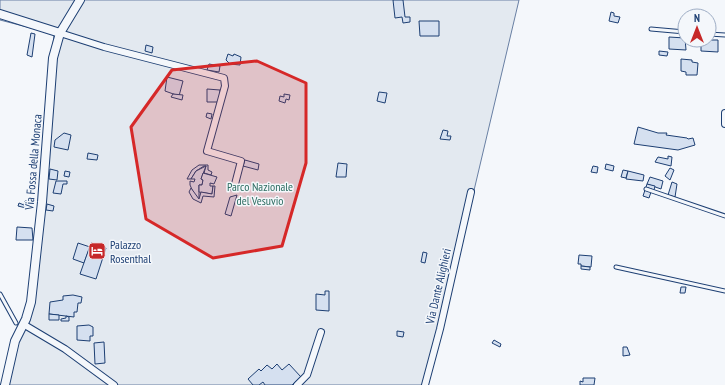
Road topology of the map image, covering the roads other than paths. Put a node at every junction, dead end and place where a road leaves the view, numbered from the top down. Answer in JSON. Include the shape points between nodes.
{"nodes":[{"id":1,"x":80,"y":0,"type":"edge"},
{"id":2,"x":0,"y":14,"type":"edge"},
{"id":3,"x":651,"y":29,"type":"dead end"},
{"id":4,"x":677,"y":31,"type":"edge"},
{"id":5,"x":60,"y":33,"type":"junction"},
{"id":6,"x":725,"y":113,"type":"edge"},
{"id":7,"x":725,"y":124,"type":"edge"},
{"id":8,"x":234,"y":188,"type":"dead end"},
{"id":9,"x":646,"y":190,"type":"dead end"},
{"id":10,"x":471,"y":192,"type":"dead end"},
{"id":11,"x":725,"y":216,"type":"edge"},
{"id":12,"x":616,"y":267,"type":"dead end"},
{"id":13,"x":725,"y":291,"type":"edge"},
{"id":14,"x":0,"y":294,"type":"edge"},
{"id":15,"x":19,"y":326,"type":"junction"},
{"id":16,"x":321,"y":332,"type":"dead end"},
{"id":17,"x":4,"y":385,"type":"edge"},
{"id":18,"x":114,"y":385,"type":"edge"},
{"id":19,"x":297,"y":385,"type":"edge"},
{"id":20,"x":425,"y":385,"type":"edge"}],
"edges":[{"from":1,"to":5,"type":"street","name":"Via Fossa della Monaca"},
{"from":2,"to":5,"type":"street"},
{"from":3,"to":4,"type":"lane"},
{"from":5,"to":8,"type":"street","via":[[224,78],[225,86],[207,151],[241,160]]},
{"from":5,"to":15,"type":"street","name":"Via Fossa della Monaca","via":[[53,58],[31,302]]},
{"from":6,"to":7,"type":"street"},
{"from":9,"to":11,"type":"lane"},
{"from":10,"to":20,"type":"street","name":"Via Dante Alighieri"},
{"from":12,"to":13,"type":"lane"},
{"from":14,"to":15,"type":"lane"},
{"from":15,"to":17,"type":"street","name":"Via Fossa della Monaca"},
{"from":15,"to":18,"type":"street","via":[[64,349]]},
{"from":16,"to":19,"type":"street","via":[[307,375]]}]}
